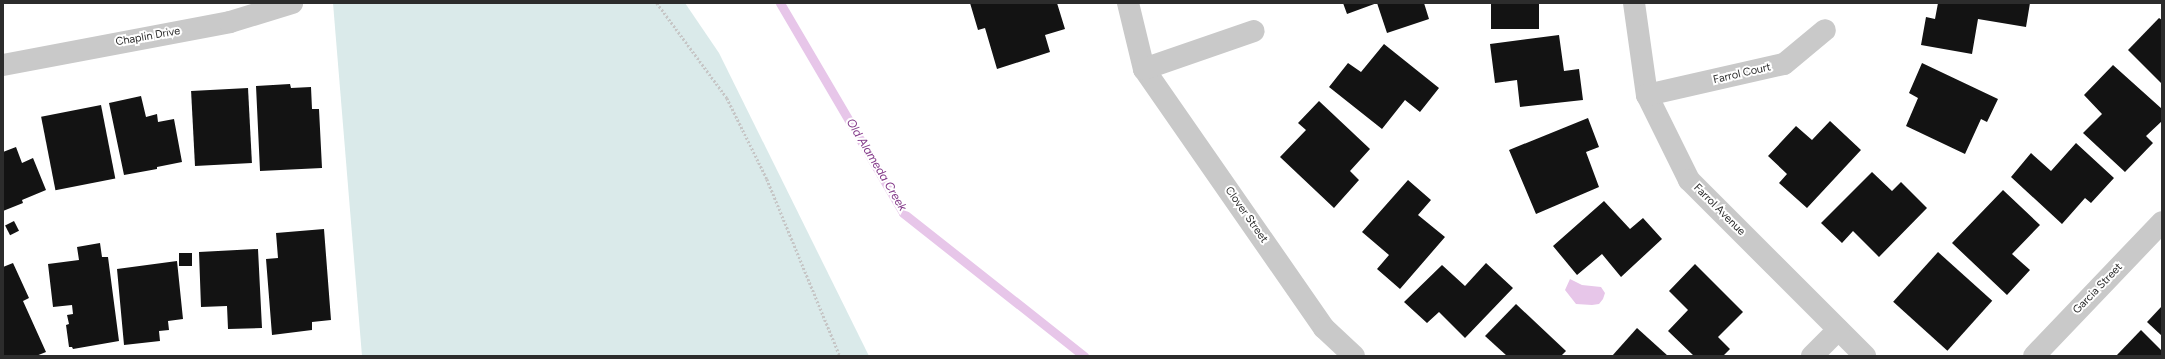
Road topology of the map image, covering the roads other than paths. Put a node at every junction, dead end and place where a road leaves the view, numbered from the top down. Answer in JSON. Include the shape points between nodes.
{"nodes":[{"id":1,"x":292,"y":3,"type":"edge"},
{"id":2,"x":1128,"y":3,"type":"edge"},
{"id":3,"x":1634,"y":3,"type":"edge"},
{"id":4,"x":1825,"y":30,"type":"dead end"},
{"id":5,"x":1254,"y":31,"type":"dead end"},
{"id":6,"x":3,"y":65,"type":"edge"},
{"id":7,"x":1144,"y":69,"type":"junction"},
{"id":8,"x":1647,"y":95,"type":"junction"},
{"id":9,"x":2162,"y":222,"type":"edge"},
{"id":10,"x":1838,"y":330,"type":"junction"},
{"id":11,"x":1354,"y":356,"type":"edge"},
{"id":12,"x":1812,"y":356,"type":"edge"},
{"id":13,"x":1866,"y":356,"type":"edge"},
{"id":14,"x":2034,"y":356,"type":"edge"}],
"edges":[{"from":1,"to":6,"type":"street","name":"Chaplin Drive","via":[[230,22]]},
{"from":2,"to":7,"type":"street","name":"Clover Street"},
{"from":3,"to":8,"type":"street","name":"Farrol Avenue"},
{"from":4,"to":8,"type":"street","name":"Farrol Court","via":[[1784,64]]},
{"from":5,"to":7,"type":"street"},
{"from":7,"to":11,"type":"street","name":"Clover Street","via":[[1324,328]]},
{"from":8,"to":10,"type":"street","name":"Farrol Avenue","via":[[1689,180]]},
{"from":9,"to":14,"type":"street","name":"Garcia Street"},
{"from":10,"to":12,"type":"street"},
{"from":10,"to":13,"type":"street","name":"Farrol Avenue"}]}
